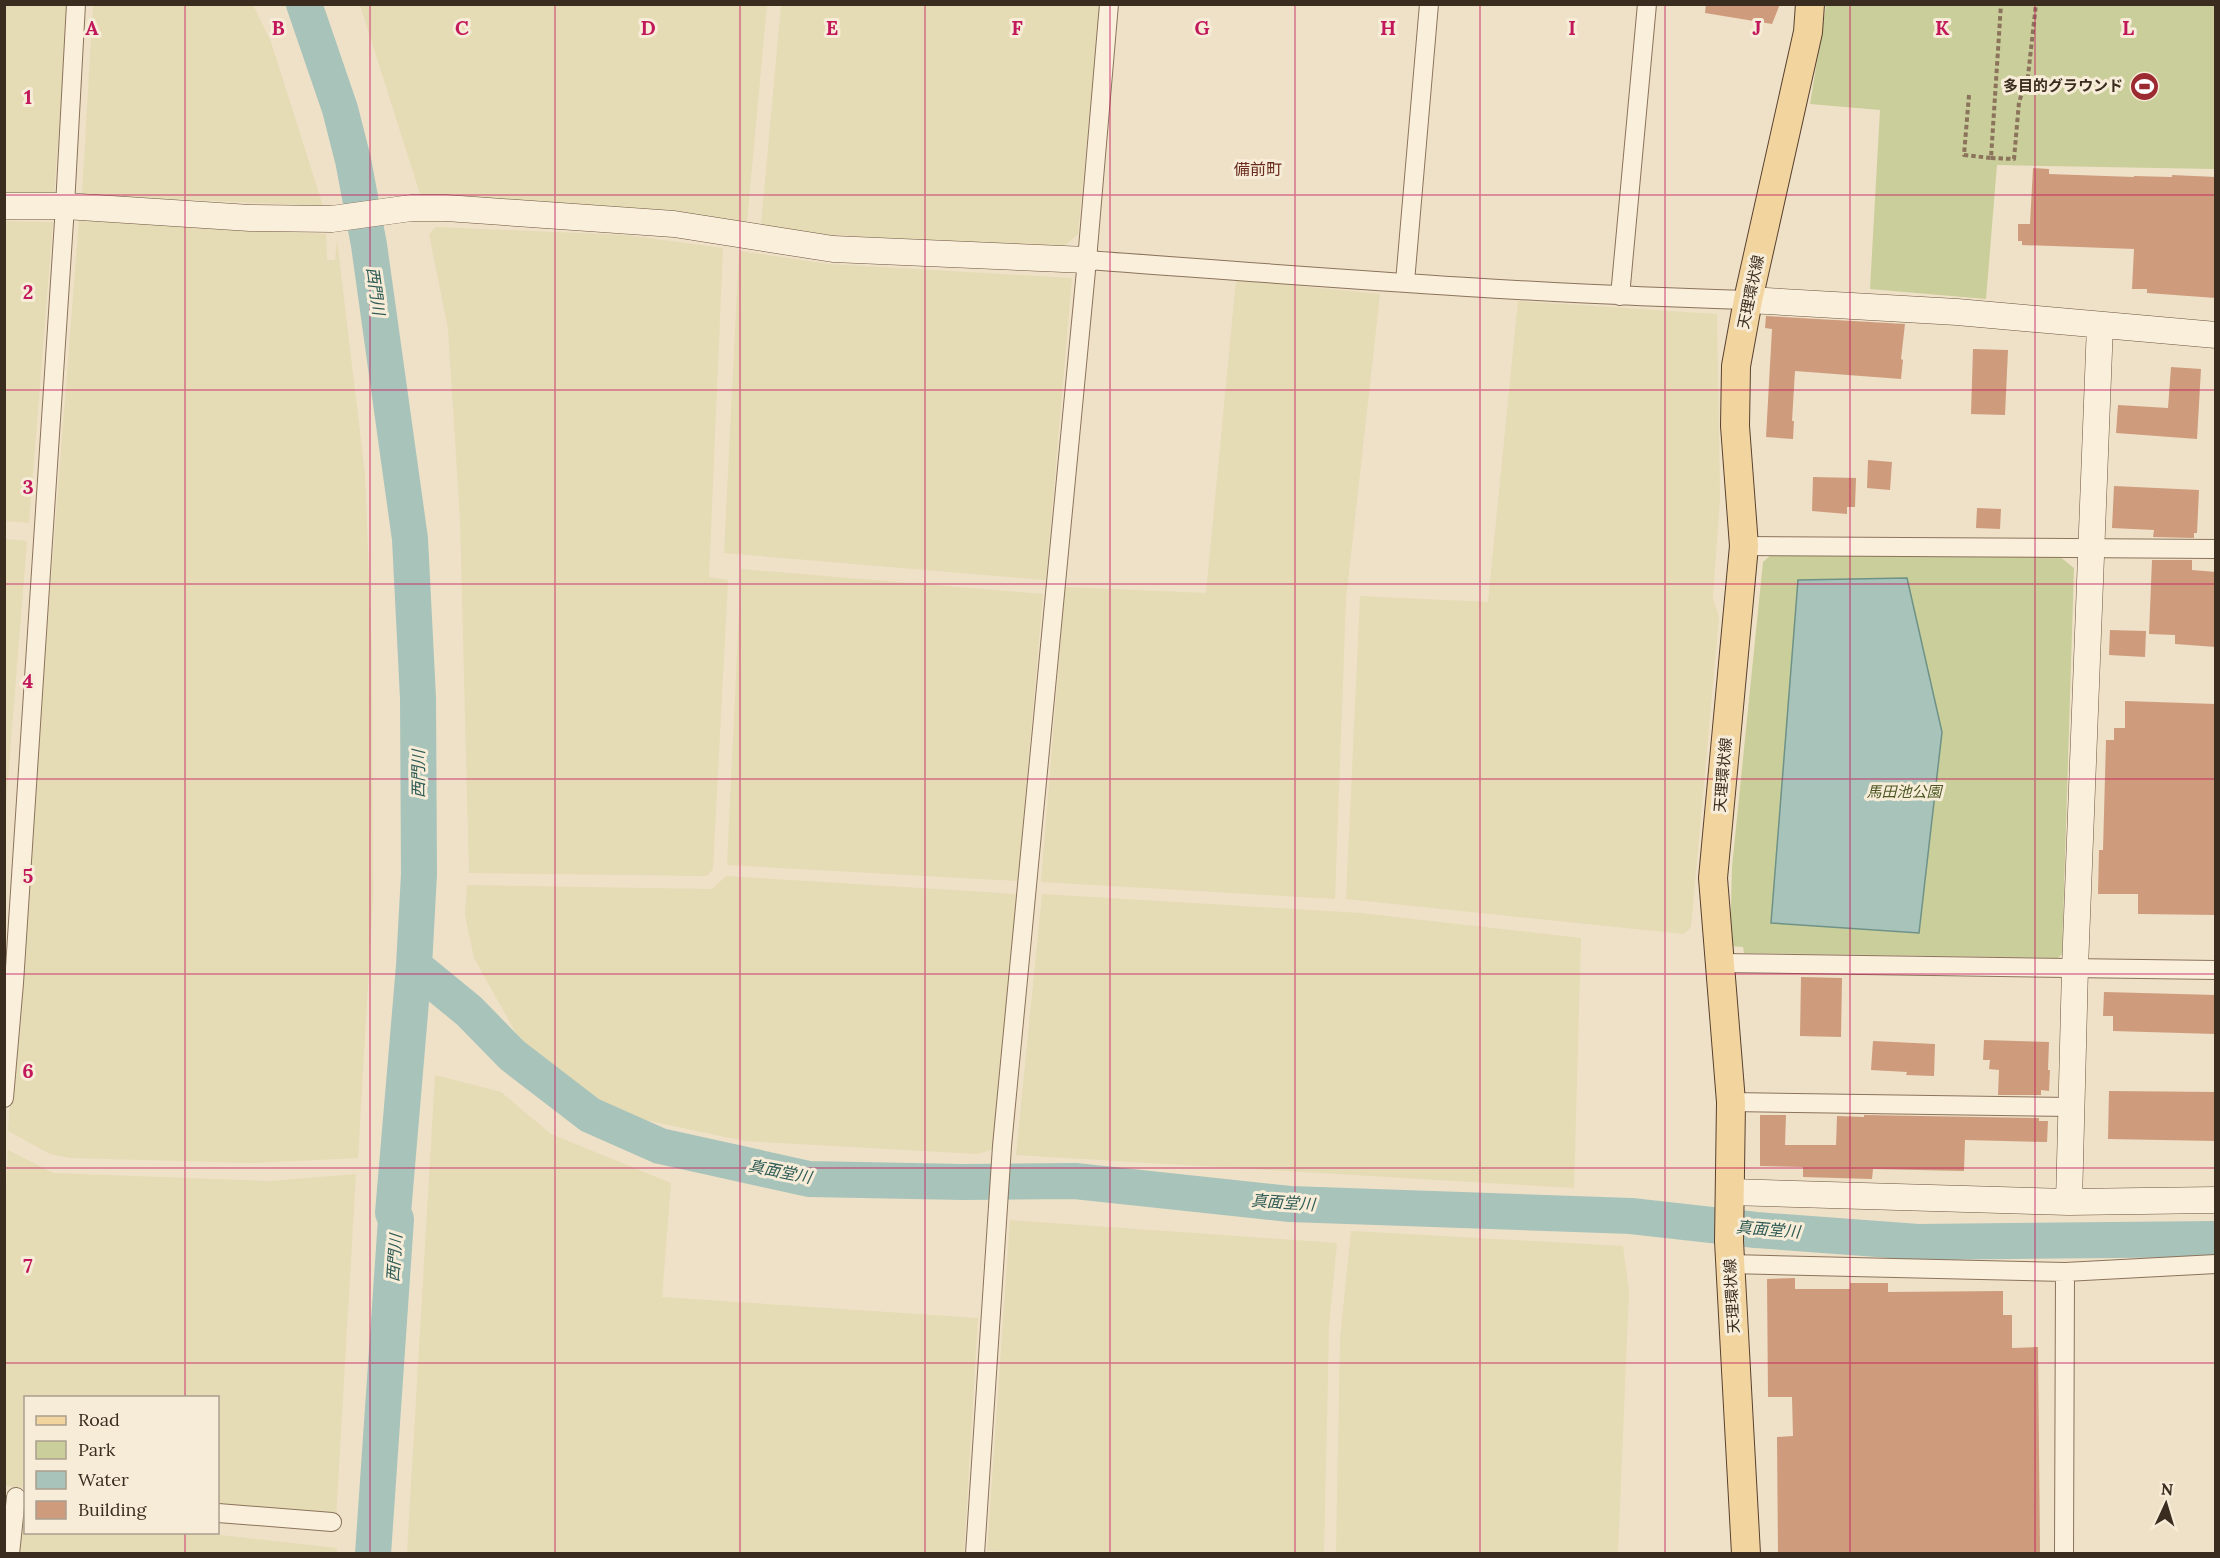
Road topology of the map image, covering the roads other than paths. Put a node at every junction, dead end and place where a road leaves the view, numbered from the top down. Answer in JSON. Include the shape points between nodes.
{"nodes":[{"id":1,"x":76,"y":4,"type":"edge"},
{"id":2,"x":1109,"y":4,"type":"edge"},
{"id":3,"x":1429,"y":4,"type":"edge"},
{"id":4,"x":1647,"y":4,"type":"edge"},
{"id":5,"x":1810,"y":4,"type":"edge"},
{"id":6,"x":4,"y":206,"type":"edge"},
{"id":7,"x":65,"y":206,"type":"junction"},
{"id":8,"x":1087,"y":260,"type":"junction"},
{"id":9,"x":1405,"y":282,"type":"junction"},
{"id":10,"x":1620,"y":296,"type":"junction"},
{"id":11,"x":1748,"y":300,"type":"junction"},
{"id":12,"x":2100,"y":325,"type":"junction"},
{"id":13,"x":2216,"y":335,"type":"edge"},
{"id":14,"x":1744,"y":546,"type":"junction"},
{"id":15,"x":2092,"y":548,"type":"junction"},
{"id":16,"x":2216,"y":549,"type":"edge"},
{"id":17,"x":1719,"y":963,"type":"junction"},
{"id":18,"x":2075,"y":968,"type":"junction"},
{"id":19,"x":2216,"y":970,"type":"edge"},
{"id":20,"x":4,"y":1098,"type":"edge"},
{"id":21,"x":1731,"y":1102,"type":"junction"},
{"id":22,"x":2072,"y":1107,"type":"junction"},
{"id":23,"x":1729,"y":1198,"type":"junction"},
{"id":24,"x":2216,"y":1200,"type":"edge"},
{"id":25,"x":2069,"y":1202,"type":"junction"},
{"id":26,"x":1730,"y":1252,"type":"junction"},
{"id":27,"x":2216,"y":1264,"type":"edge"},
{"id":28,"x":2066,"y":1272,"type":"junction"},
{"id":29,"x":15,"y":1496,"type":"edge"},
{"id":30,"x":219,"y":1512,"type":"edge"},
{"id":31,"x":332,"y":1522,"type":"dead end"},
{"id":32,"x":10,"y":1554,"type":"edge"},
{"id":33,"x":975,"y":1554,"type":"edge"},
{"id":34,"x":1746,"y":1554,"type":"edge"},
{"id":35,"x":2064,"y":1554,"type":"edge"}],
"edges":[{"from":1,"to":7,"type":"street"},
{"from":2,"to":8,"type":"street"},
{"from":3,"to":9,"type":"street"},
{"from":4,"to":10,"type":"street"},
{"from":5,"to":11,"type":"main road","name":"天理環状線","via":[[1808,32]]},
{"from":6,"to":7,"type":"street"},
{"from":7,"to":8,"type":"street","via":[[332,219],[411,208],[446,208],[674,224],[833,249]]},
{"from":7,"to":20,"type":"street"},
{"from":8,"to":9,"type":"street"},
{"from":8,"to":33,"type":"street","via":[[1002,1146]]},
{"from":9,"to":10,"type":"street"},
{"from":10,"to":11,"type":"street"},
{"from":11,"to":12,"type":"street"},
{"from":11,"to":14,"type":"main road","name":"天理環状線","via":[[1736,366],[1735,426]]},
{"from":12,"to":13,"type":"street"},
{"from":12,"to":15,"type":"street"},
{"from":14,"to":15,"type":"street"},
{"from":14,"to":17,"type":"main road","name":"天理環状線","via":[[1713,878]]},
{"from":15,"to":16,"type":"street"},
{"from":15,"to":18,"type":"street"},
{"from":17,"to":18,"type":"street"},
{"from":17,"to":21,"type":"main road","name":"天理環状線"},
{"from":18,"to":19,"type":"street"},
{"from":18,"to":22,"type":"street"},
{"from":21,"to":22,"type":"street"},
{"from":21,"to":23,"type":"main road","name":"天理環状線"},
{"from":22,"to":25,"type":"street"},
{"from":23,"to":25,"type":"street"},
{"from":23,"to":26,"type":"main road","name":"天理環状線"},
{"from":24,"to":25,"type":"street"},
{"from":26,"to":28,"type":"street"},
{"from":26,"to":34,"type":"main road","name":"天理環状線"},
{"from":27,"to":28,"type":"street"},
{"from":28,"to":35,"type":"street"},
{"from":29,"to":32,"type":"street"},
{"from":30,"to":31,"type":"street"}]}
